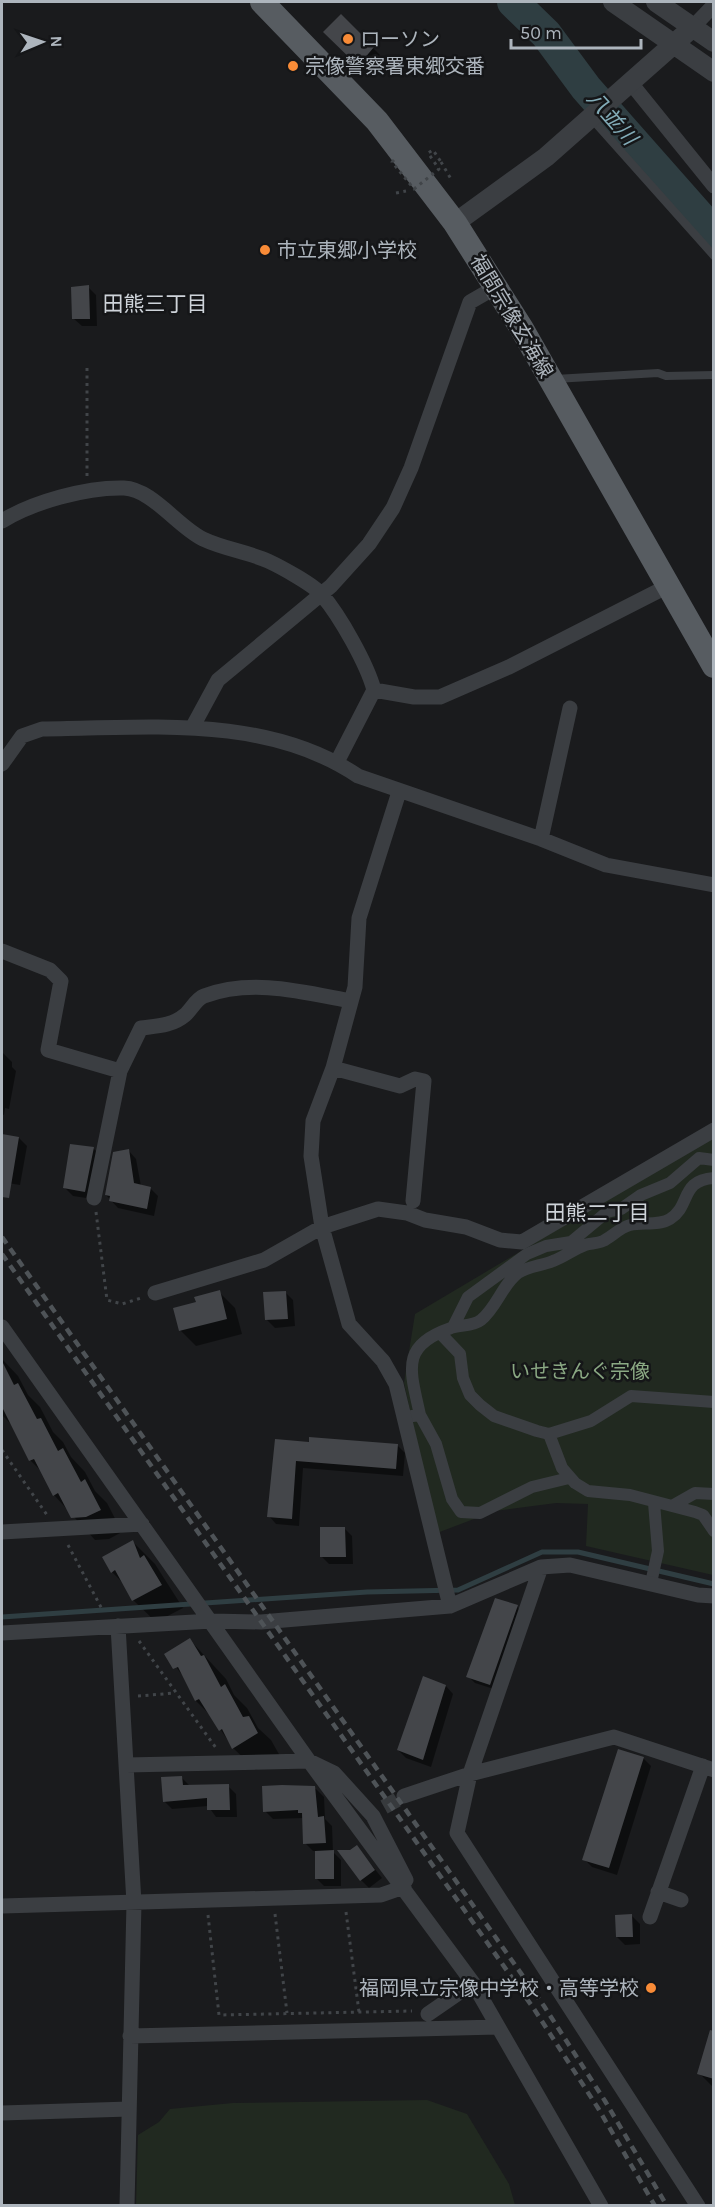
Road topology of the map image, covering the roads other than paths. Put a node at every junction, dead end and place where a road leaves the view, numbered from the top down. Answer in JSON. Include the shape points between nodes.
{"nodes":[{"id":1,"x":262,"y":2,"type":"edge"},
{"id":2,"x":613,"y":2,"type":"edge"},
{"id":3,"x":656,"y":2,"type":"edge"},
{"id":4,"x":714,"y":5,"type":"edge"},
{"id":5,"x":693,"y":27,"type":"junction"},
{"id":6,"x":714,"y":42,"type":"edge"},
{"id":7,"x":673,"y":45,"type":"junction"},
{"id":8,"x":714,"y":72,"type":"edge"},
{"id":9,"x":627,"y":85,"type":"junction"},
{"id":10,"x":594,"y":114,"type":"junction"},
{"id":11,"x":714,"y":186,"type":"edge"},
{"id":12,"x":455,"y":223,"type":"junction"},
{"id":13,"x":714,"y":256,"type":"edge"},
{"id":14,"x":496,"y":287,"type":"junction"},
{"id":15,"x":714,"y":375,"type":"edge"},
{"id":16,"x":550,"y":380,"type":"junction"},
{"id":17,"x":2,"y":521,"type":"edge"},
{"id":18,"x":668,"y":586,"type":"junction"},
{"id":19,"x":321,"y":594,"type":"junction"},
{"id":20,"x":714,"y":666,"type":"edge"},
{"id":21,"x":374,"y":690,"type":"junction"},
{"id":22,"x":570,"y":708,"type":"dead end"},
{"id":23,"x":192,"y":728,"type":"junction"},
{"id":24,"x":337,"y":762,"type":"junction"},
{"id":25,"x":2,"y":764,"type":"edge"},
{"id":26,"x":399,"y":792,"type":"junction"},
{"id":27,"x":541,"y":839,"type":"junction"},
{"id":28,"x":714,"y":885,"type":"edge"},
{"id":29,"x":2,"y":951,"type":"edge"},
{"id":30,"x":351,"y":1001,"type":"junction"},
{"id":31,"x":333,"y":1068,"type":"junction"},
{"id":32,"x":120,"y":1071,"type":"junction"},
{"id":33,"x":714,"y":1130,"type":"edge"},
{"id":34,"x":714,"y":1160,"type":"edge"},
{"id":35,"x":714,"y":1178,"type":"edge"},
{"id":36,"x":94,"y":1198,"type":"road end"},
{"id":37,"x":413,"y":1201,"type":"dead end"},
{"id":38,"x":322,"y":1227,"type":"junction"},
{"id":39,"x":577,"y":1244,"type":"junction"},
{"id":40,"x":155,"y":1293,"type":"road end"},
{"id":41,"x":2,"y":1327,"type":"edge"},
{"id":42,"x":453,"y":1327,"type":"junction"},
{"id":43,"x":440,"y":1333,"type":"junction"},
{"id":44,"x":714,"y":1402,"type":"edge"},
{"id":45,"x":412,"y":1416,"type":"junction"},
{"id":46,"x":549,"y":1434,"type":"junction"},
{"id":47,"x":569,"y":1478,"type":"junction"},
{"id":48,"x":714,"y":1494,"type":"edge"},
{"id":49,"x":654,"y":1503,"type":"junction"},
{"id":50,"x":672,"y":1506,"type":"junction"},
{"id":51,"x":142,"y":1524,"type":"junction"},
{"id":52,"x":714,"y":1531,"type":"edge"},
{"id":53,"x":2,"y":1532,"type":"edge"},
{"id":54,"x":541,"y":1567,"type":"junction"},
{"id":55,"x":651,"y":1583,"type":"junction"},
{"id":56,"x":714,"y":1596,"type":"edge"},
{"id":57,"x":450,"y":1606,"type":"junction"},
{"id":58,"x":208,"y":1616,"type":"junction"},
{"id":59,"x":123,"y":1626,"type":"junction"},
{"id":60,"x":2,"y":1633,"type":"edge"},
{"id":61,"x":309,"y":1761,"type":"junction"},
{"id":62,"x":126,"y":1765,"type":"junction"},
{"id":63,"x":708,"y":1768,"type":"edge"},
{"id":64,"x":470,"y":1774,"type":"junction"},
{"id":65,"x":404,"y":1796,"type":"tunnel mouth"},
{"id":66,"x":404,"y":1887,"type":"junction"},
{"id":67,"x":658,"y":1892,"type":"junction"},
{"id":68,"x":681,"y":1900,"type":"dead end"},
{"id":69,"x":134,"y":1903,"type":"junction"},
{"id":70,"x":2,"y":1906,"type":"edge"},
{"id":71,"x":650,"y":1917,"type":"dead end"},
{"id":72,"x":473,"y":1983,"type":"junction"},
{"id":73,"x":428,"y":2014,"type":"road end"},
{"id":74,"x":498,"y":2027,"type":"junction"},
{"id":75,"x":130,"y":2036,"type":"junction"},
{"id":76,"x":129,"y":2109,"type":"junction"},
{"id":77,"x":2,"y":2113,"type":"edge"},
{"id":78,"x":127,"y":2205,"type":"edge"},
{"id":79,"x":601,"y":2205,"type":"edge"},
{"id":80,"x":698,"y":2205,"type":"edge"}],
"edges":[{"from":1,"to":12,"type":"main road","name":"福間宗像玄海線","via":[[377,122]]},
{"from":2,"to":7,"type":"street"},
{"from":3,"to":5,"type":"street"},
{"from":4,"to":5,"type":"street"},
{"from":5,"to":6,"type":"street"},
{"from":5,"to":7,"type":"street"},
{"from":7,"to":8,"type":"street"},
{"from":7,"to":9,"type":"street"},
{"from":9,"to":10,"type":"street"},
{"from":9,"to":11,"type":"street"},
{"from":10,"to":12,"type":"street","via":[[546,157]]},
{"from":10,"to":13,"type":"lane"},
{"from":12,"to":14,"type":"main road","name":"福間宗像玄海線"},
{"from":14,"to":16,"type":"main road","name":"福間宗像玄海線"},
{"from":14,"to":19,"type":"street","via":[[470,302],[462,319],[411,468],[393,508],[369,544]]},
{"from":15,"to":16,"type":"lane","via":[[658,373]]},
{"from":16,"to":18,"type":"main road","name":"福間宗像玄海線"},
{"from":17,"to":19,"type":"street","via":[[44,502],[126,488],[155,501],[203,539],[269,561]]},
{"from":18,"to":20,"type":"main road","name":"福間宗像玄海線"},
{"from":18,"to":21,"type":"street","via":[[509,667],[440,697]]},
{"from":19,"to":21,"type":"street","via":[[368,668]]},
{"from":19,"to":23,"type":"street","via":[[218,680]]},
{"from":21,"to":24,"type":"street"},
{"from":22,"to":27,"type":"street"},
{"from":23,"to":24,"type":"street","via":[[285,741]]},
{"from":23,"to":25,"type":"street","via":[[42,729],[22,736]]},
{"from":24,"to":26,"type":"street","via":[[358,776]]},
{"from":26,"to":27,"type":"street"},
{"from":26,"to":30,"type":"street","via":[[359,918]]},
{"from":27,"to":28,"type":"street","via":[[606,865]]},
{"from":29,"to":32,"type":"street","via":[[50,970],[61,981],[48,1050]]},
{"from":30,"to":31,"type":"street"},
{"from":30,"to":32,"type":"street","via":[[278,987],[202,996],[185,1015],[170,1024],[141,1028]]},
{"from":31,"to":37,"type":"street","via":[[400,1086],[415,1079],[424,1080]]},
{"from":31,"to":38,"type":"street","via":[[313,1121],[311,1156]]},
{"from":32,"to":36,"type":"street"},
{"from":33,"to":38,"type":"street","via":[[522,1242],[378,1209]]},
{"from":34,"to":39,"type":"street","via":[[699,1158],[670,1183],[621,1209],[607,1212]]},
{"from":35,"to":39,"type":"street","via":[[693,1184],[677,1213],[668,1220],[628,1225],[600,1243]]},
{"from":38,"to":40,"type":"street","via":[[264,1260]]},
{"from":38,"to":45,"type":"street","via":[[349,1324],[383,1361]]},
{"from":39,"to":42,"type":"street","via":[[517,1274],[482,1319],[472,1325]]},
{"from":39,"to":42,"type":"street","via":[[527,1254],[468,1297]]},
{"from":41,"to":51,"type":"street"},
{"from":42,"to":43,"type":"street"},
{"from":43,"to":45,"type":"street","via":[[415,1348]]},
{"from":43,"to":46,"type":"street","via":[[460,1354],[463,1378],[470,1395],[480,1405],[515,1425]]},
{"from":44,"to":46,"type":"street","via":[[631,1396],[591,1420]]},
{"from":45,"to":47,"type":"street","via":[[436,1443],[452,1499],[461,1512],[480,1513],[532,1487]]},
{"from":45,"to":57,"type":"street","via":[[412,1458]]},
{"from":46,"to":47,"type":"street","via":[[557,1460]]},
{"from":47,"to":49,"type":"street","via":[[588,1491],[630,1495]]},
{"from":48,"to":50,"type":"street","via":[[695,1493]]},
{"from":49,"to":50,"type":"street"},
{"from":49,"to":55,"type":"street","via":[[658,1551]]},
{"from":50,"to":52,"type":"street","via":[[703,1515]]},
{"from":51,"to":53,"type":"street"},
{"from":51,"to":58,"type":"street"},
{"from":54,"to":55,"type":"street","via":[[570,1564]]},
{"from":54,"to":57,"type":"street"},
{"from":54,"to":64,"type":"street"},
{"from":55,"to":56,"type":"street"},
{"from":57,"to":58,"type":"street","via":[[261,1622]]},
{"from":58,"to":59,"type":"street"},
{"from":58,"to":61,"type":"street"},
{"from":59,"to":60,"type":"street"},
{"from":59,"to":62,"type":"street"},
{"from":61,"to":62,"type":"street"},
{"from":61,"to":66,"type":"street"},
{"from":61,"to":66,"type":"street","via":[[334,1773],[379,1812],[407,1878]]},
{"from":62,"to":69,"type":"street"},
{"from":63,"to":64,"type":"street","via":[[614,1737]]},
{"from":63,"to":67,"type":"street"},
{"from":64,"to":65,"type":"street"},
{"from":64,"to":80,"type":"street","via":[[457,1833]]},
{"from":66,"to":69,"type":"street","via":[[381,1895]]},
{"from":66,"to":72,"type":"street"},
{"from":67,"to":68,"type":"street"},
{"from":67,"to":71,"type":"street"},
{"from":69,"to":70,"type":"street"},
{"from":69,"to":75,"type":"street"},
{"from":72,"to":73,"type":"street"},
{"from":72,"to":74,"type":"street"},
{"from":74,"to":75,"type":"street"},
{"from":74,"to":79,"type":"street"},
{"from":75,"to":76,"type":"street"},
{"from":76,"to":77,"type":"street"},
{"from":76,"to":78,"type":"street"}]}
